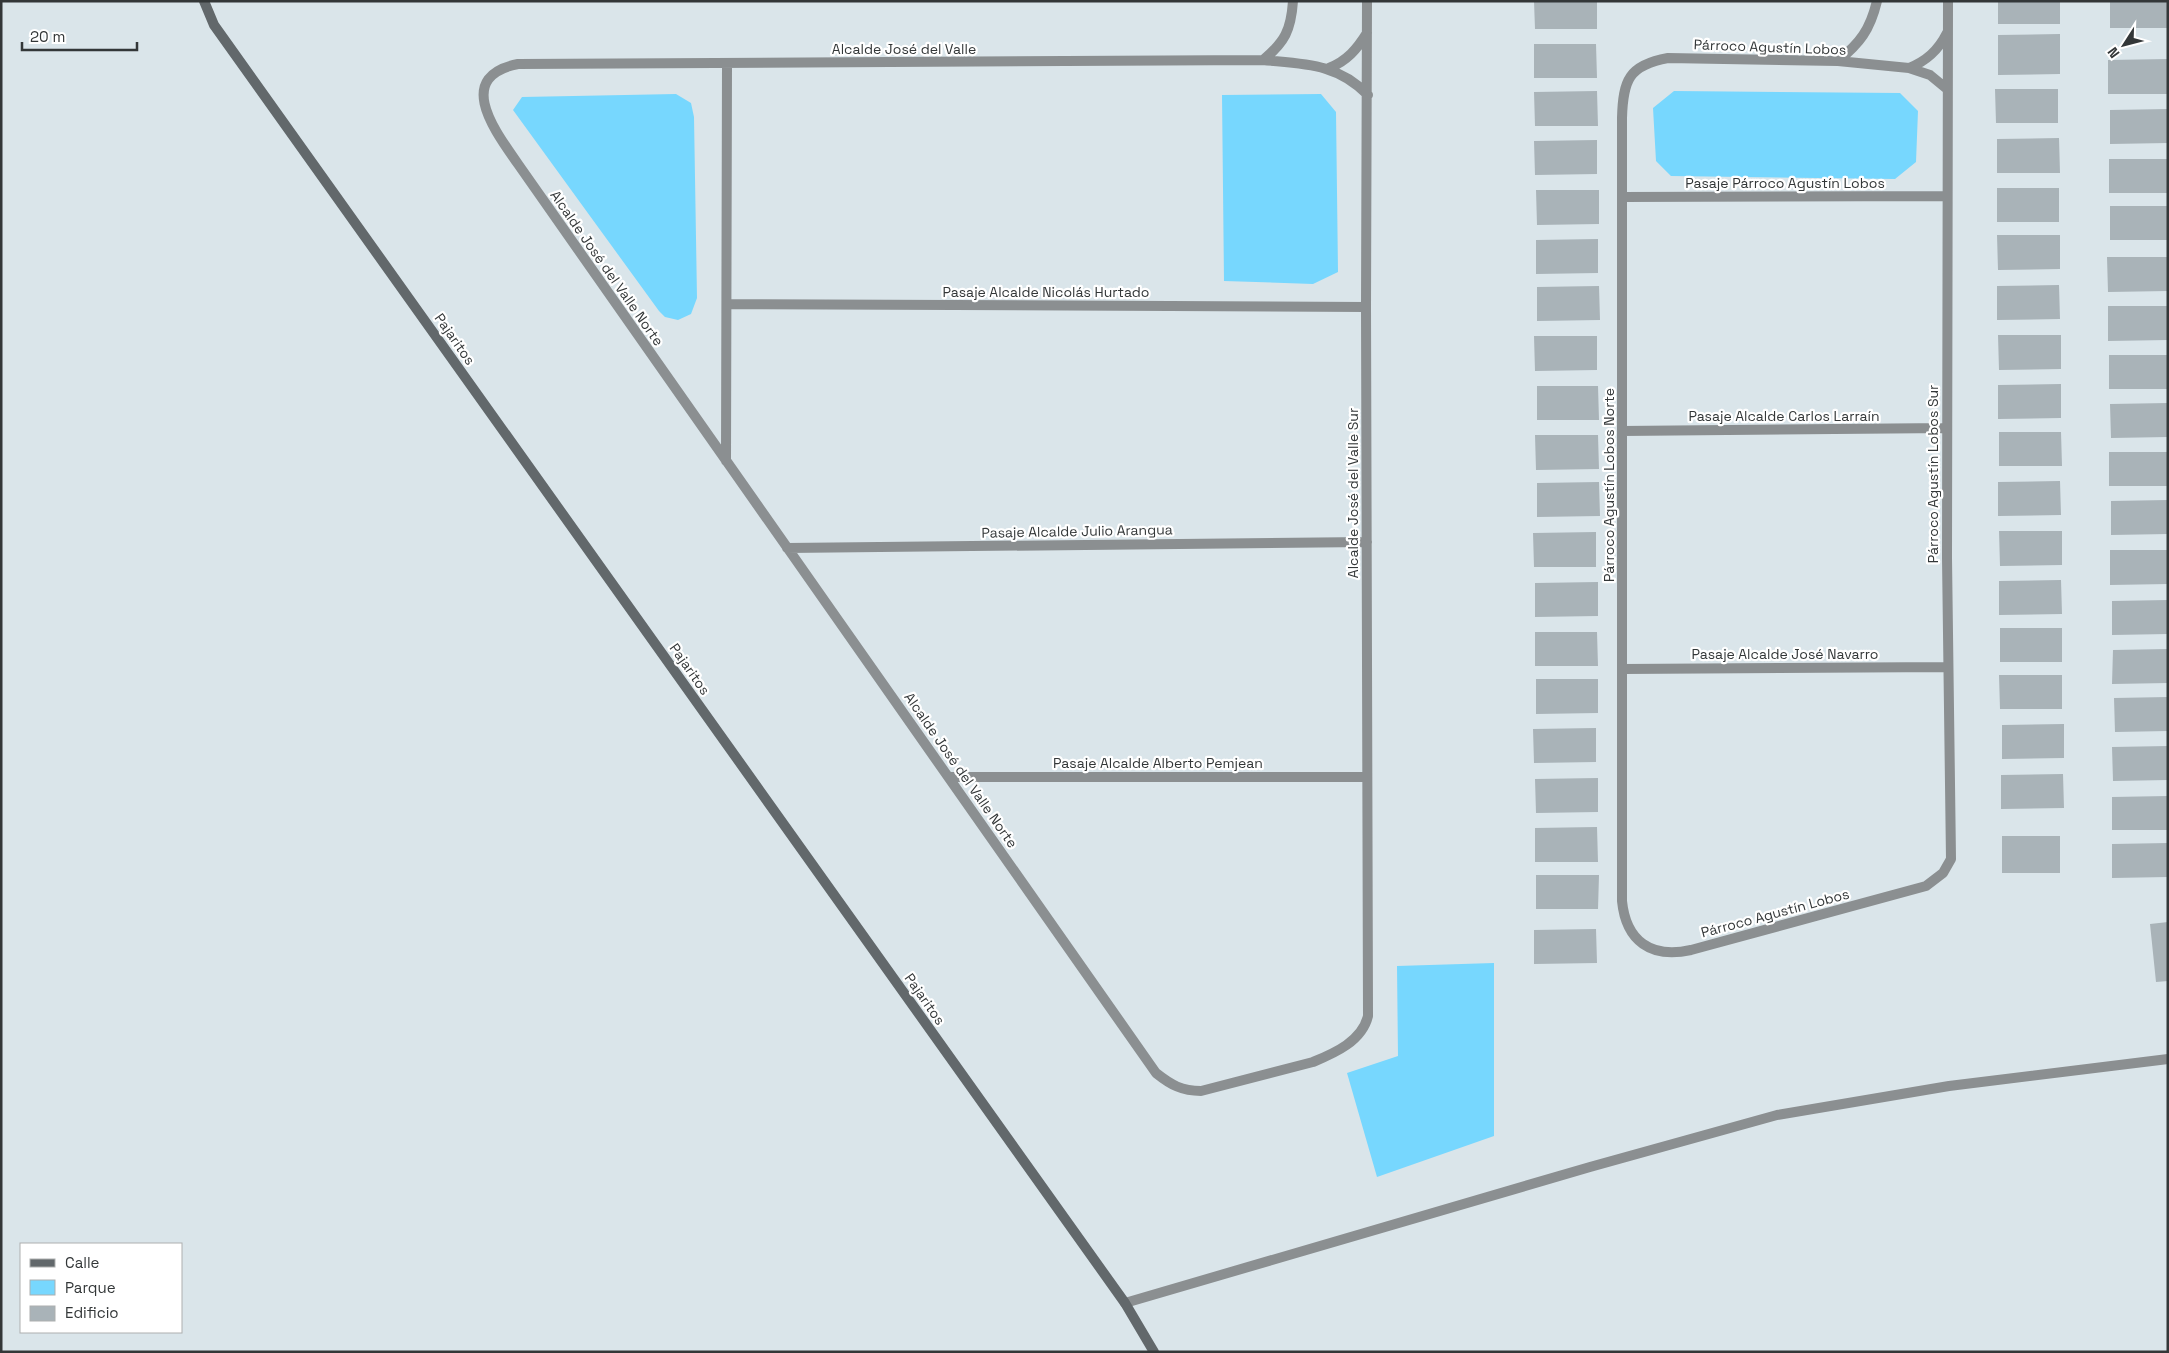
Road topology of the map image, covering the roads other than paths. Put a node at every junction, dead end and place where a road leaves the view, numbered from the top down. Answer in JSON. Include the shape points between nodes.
{"nodes":[{"id":1,"x":204,"y":1,"type":"edge"},
{"id":2,"x":1293,"y":1,"type":"edge"},
{"id":3,"x":1367,"y":1,"type":"edge"},
{"id":4,"x":1877,"y":1,"type":"edge"},
{"id":5,"x":1948,"y":1,"type":"edge"},
{"id":6,"x":1948,"y":30,"type":"junction"},
{"id":7,"x":1367,"y":32,"type":"junction"},
{"id":8,"x":1263,"y":60,"type":"junction"},
{"id":9,"x":1838,"y":61,"type":"junction"},
{"id":10,"x":727,"y":64,"type":"junction"},
{"id":11,"x":1329,"y":68,"type":"junction"},
{"id":12,"x":1909,"y":68,"type":"junction"},
{"id":13,"x":1634,"y":71,"type":"joint"},
{"id":14,"x":486,"y":84,"type":"joint"},
{"id":15,"x":1947,"y":89,"type":"junction"},
{"id":16,"x":1368,"y":95,"type":"junction"},
{"id":17,"x":1947,"y":196,"type":"junction"},
{"id":18,"x":1623,"y":197,"type":"junction"},
{"id":19,"x":727,"y":304,"type":"junction"},
{"id":20,"x":1366,"y":308,"type":"junction"},
{"id":21,"x":1947,"y":428,"type":"junction"},
{"id":22,"x":1622,"y":431,"type":"junction"},
{"id":23,"x":726,"y":461,"type":"junction"},
{"id":24,"x":1367,"y":542,"type":"junction"},
{"id":25,"x":787,"y":548,"type":"junction"},
{"id":26,"x":1948,"y":667,"type":"junction"},
{"id":27,"x":1623,"y":669,"type":"junction"},
{"id":28,"x":950,"y":776,"type":"junction"},
{"id":29,"x":1367,"y":777,"type":"junction"},
{"id":30,"x":1951,"y":859,"type":"joint"},
{"id":31,"x":1622,"y":901,"type":"joint"},
{"id":32,"x":1369,"y":984,"type":"joint"},
{"id":33,"x":2168,"y":1059,"type":"edge"},
{"id":34,"x":1125,"y":1303,"type":"junction"},
{"id":35,"x":1154,"y":1352,"type":"edge"}],
"edges":[{"from":1,"to":34,"type":"street","name":"Pajaritos","via":[[214,25]]},
{"from":2,"to":8,"type":"street","via":[[1290,27],[1285,38]]},
{"from":3,"to":7,"type":"street","name":"Alcalde José del Valle Sur"},
{"from":4,"to":9,"type":"street","via":[[1868,30]]},
{"from":5,"to":6,"type":"street"},
{"from":6,"to":12,"type":"street","via":[[1935,52]]},
{"from":6,"to":15,"type":"street"},
{"from":7,"to":11,"type":"street","via":[[1358,48]]},
{"from":7,"to":16,"type":"street","name":"Alcalde José del Valle Sur"},
{"from":8,"to":10,"type":"street","name":"Alcalde José del Valle"},
{"from":8,"to":11,"type":"street","name":"Alcalde José del Valle"},
{"from":9,"to":12,"type":"street","name":"Párroco Agustín Lobos"},
{"from":9,"to":13,"type":"street","name":"Párroco Agustín Lobos","via":[[1668,58],[1650,61]]},
{"from":10,"to":14,"type":"street","name":"Alcalde José del Valle","via":[[518,64],[498,71]]},
{"from":10,"to":19,"type":"street"},
{"from":11,"to":16,"type":"street","name":"Alcalde José del Valle","via":[[1347,77]]},
{"from":12,"to":15,"type":"street","name":"Párroco Agustín Lobos","via":[[1930,74]]},
{"from":13,"to":18,"type":"street","name":"Párroco Agustín Lobos Norte","via":[[1623,106]]},
{"from":14,"to":23,"type":"street","name":"Alcalde José del Valle Norte","via":[[483,101],[498,136]]},
{"from":15,"to":17,"type":"street","name":"Párroco Agustín Lobos Sur"},
{"from":16,"to":20,"type":"street","name":"Alcalde José del Valle Sur"},
{"from":17,"to":18,"type":"street","name":"Pasaje Párroco Agustín Lobos"},
{"from":17,"to":21,"type":"street","name":"Párroco Agustín Lobos Sur"},
{"from":18,"to":22,"type":"street","name":"Párroco Agustín Lobos Norte"},
{"from":19,"to":20,"type":"street","name":"Pasaje Alcalde Nicolás Hurtado"},
{"from":19,"to":23,"type":"street"},
{"from":20,"to":24,"type":"street","name":"Alcalde José del Valle Sur"},
{"from":21,"to":22,"type":"street","name":"Pasaje Alcalde Carlos Larraín"},
{"from":21,"to":26,"type":"street","name":"Párroco Agustín Lobos Sur"},
{"from":22,"to":27,"type":"street","name":"Párroco Agustín Lobos Norte"},
{"from":23,"to":25,"type":"street","name":"Alcalde José del Valle Norte"},
{"from":24,"to":25,"type":"street","name":"Pasaje Alcalde Julio Arangua"},
{"from":24,"to":29,"type":"street","name":"Alcalde José del Valle Sur"},
{"from":25,"to":28,"type":"street","name":"Alcalde José del Valle Norte"},
{"from":26,"to":27,"type":"street","name":"Pasaje Alcalde José Navarro"},
{"from":26,"to":30,"type":"street","name":"Párroco Agustín Lobos Sur"},
{"from":27,"to":31,"type":"street","name":"Párroco Agustín Lobos Norte"},
{"from":28,"to":29,"type":"street","name":"Pasaje Alcalde Alberto Pemjean"},
{"from":28,"to":32,"type":"street","name":"Alcalde José del Valle Norte","via":[[1156,1073],[1178,1089],[1202,1091],[1313,1062],[1340,1050],[1366,1024]]},
{"from":29,"to":32,"type":"street","name":"Alcalde José del Valle Sur"},
{"from":30,"to":31,"type":"street","name":"Párroco Agustín Lobos","via":[[1943,873],[1926,886],[1674,954],[1657,952],[1642,944],[1624,917]]},
{"from":33,"to":34,"type":"street","via":[[1949,1086],[1777,1115]]},
{"from":34,"to":35,"type":"street","name":"Pajaritos"}]}
